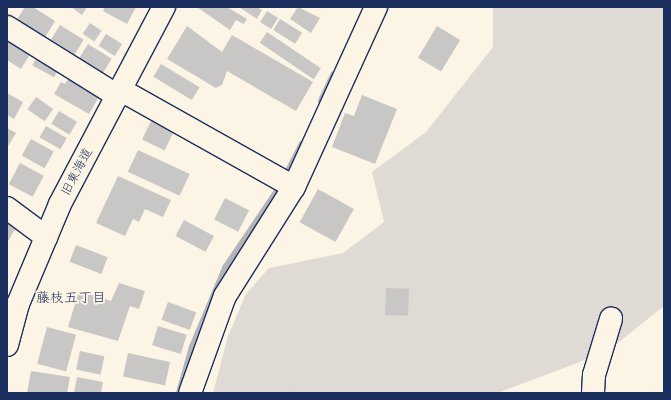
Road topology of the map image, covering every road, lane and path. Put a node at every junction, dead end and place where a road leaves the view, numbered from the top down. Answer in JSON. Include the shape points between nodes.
{"nodes":[{"id":1,"x":164,"y":7,"type":"edge"},
{"id":2,"x":376,"y":7,"type":"edge"},
{"id":3,"x":7,"y":27,"type":"edge"},
{"id":4,"x":120,"y":93,"type":"junction"},
{"id":5,"x":294,"y":187,"type":"junction"},
{"id":6,"x":7,"y":208,"type":"edge"},
{"id":7,"x":46,"y":237,"type":"junction"},
{"id":8,"x":611,"y":319,"type":"dead end"},
{"id":9,"x":7,"y":345,"type":"edge"},
{"id":10,"x":190,"y":393,"type":"edge"},
{"id":11,"x":593,"y":393,"type":"edge"}],
"edges":[{"from":1,"to":4,"type":"street","name":"旧東海道"},
{"from":2,"to":5,"type":"street"},
{"from":3,"to":4,"type":"street"},
{"from":4,"to":5,"type":"street"},
{"from":4,"to":7,"type":"street","name":"旧東海道"},
{"from":5,"to":10,"type":"street","via":[[225,296]]},
{"from":6,"to":7,"type":"street"},
{"from":7,"to":9,"type":"street","name":"旧東海道","via":[[18,304]]},
{"from":8,"to":11,"type":"street","via":[[594,375]]}]}
